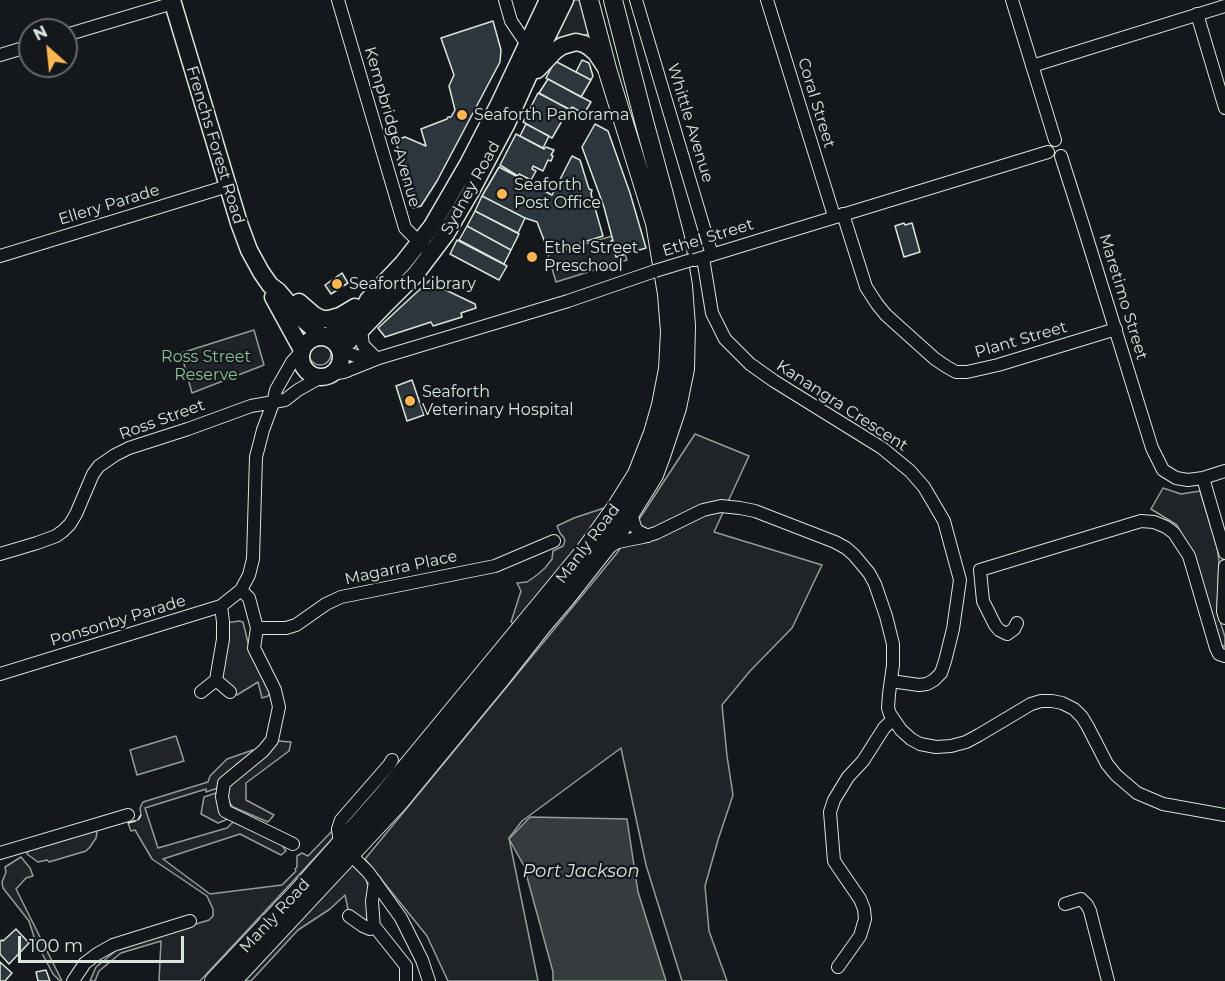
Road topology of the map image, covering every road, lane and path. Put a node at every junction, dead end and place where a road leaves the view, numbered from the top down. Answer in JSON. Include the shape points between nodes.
{"nodes":[{"id":1,"x":338,"y":0,"type":"edge"},
{"id":2,"x":505,"y":0,"type":"edge"},
{"id":3,"x":548,"y":0,"type":"edge"},
{"id":4,"x":565,"y":0,"type":"edge"},
{"id":5,"x":589,"y":0,"type":"edge"},
{"id":6,"x":613,"y":0,"type":"edge"},
{"id":7,"x":636,"y":0,"type":"edge"},
{"id":8,"x":767,"y":0,"type":"edge"},
{"id":9,"x":1012,"y":0,"type":"edge"},
{"id":10,"x":172,"y":2,"type":"edge"},
{"id":11,"x":1225,"y":6,"type":"edge"},
{"id":12,"x":1197,"y":14,"type":"junction"},
{"id":13,"x":78,"y":32,"type":"edge"},
{"id":14,"x":18,"y":50,"type":"edge"},
{"id":15,"x":531,"y":51,"type":"junction"},
{"id":16,"x":0,"y":56,"type":"edge"},
{"id":17,"x":1032,"y":66,"type":"junction"},
{"id":18,"x":608,"y":72,"type":"junction"},
{"id":19,"x":525,"y":83,"type":"junction"},
{"id":20,"x":1225,"y":108,"type":"edge"},
{"id":21,"x":1054,"y":140,"type":"junction"},
{"id":22,"x":1048,"y":152,"type":"junction"},
{"id":23,"x":1061,"y":156,"type":"junction"},
{"id":24,"x":228,"y":186,"type":"junction"},
{"id":25,"x":839,"y":215,"type":"junction"},
{"id":26,"x":426,"y":248,"type":"junction"},
{"id":27,"x":0,"y":256,"type":"edge"},
{"id":28,"x":702,"y":258,"type":"junction"},
{"id":29,"x":274,"y":288,"type":"junction"},
{"id":30,"x":368,"y":300,"type":"junction"},
{"id":31,"x":1116,"y":329,"type":"junction"},
{"id":32,"x":361,"y":330,"type":"junction"},
{"id":33,"x":323,"y":336,"type":"junction"},
{"id":34,"x":340,"y":350,"type":"junction"},
{"id":35,"x":302,"y":351,"type":"junction"},
{"id":36,"x":377,"y":357,"type":"junction"},
{"id":37,"x":326,"y":375,"type":"junction"},
{"id":38,"x":273,"y":403,"type":"junction"},
{"id":39,"x":1225,"y":471,"type":"edge"},
{"id":40,"x":1203,"y":478,"type":"junction"},
{"id":41,"x":633,"y":510,"type":"junction"},
{"id":42,"x":648,"y":536,"type":"junction"},
{"id":43,"x":554,"y":541,"type":"dead end"},
{"id":44,"x":604,"y":550,"type":"junction"},
{"id":45,"x":1225,"y":553,"type":"edge"},
{"id":46,"x":0,"y":554,"type":"edge"},
{"id":47,"x":1225,"y":566,"type":"edge"},
{"id":48,"x":241,"y":590,"type":"junction"},
{"id":49,"x":221,"y":606,"type":"junction"},
{"id":50,"x":1225,"y":618,"type":"edge"},
{"id":51,"x":1017,"y":623,"type":"dead end"},
{"id":52,"x":257,"y":628,"type":"junction"},
{"id":53,"x":1225,"y":656,"type":"edge"},
{"id":54,"x":0,"y":674,"type":"edge"},
{"id":55,"x":216,"y":680,"type":"junction"},
{"id":56,"x":891,"y":681,"type":"junction"},
{"id":57,"x":201,"y":692,"type":"dead end"},
{"id":58,"x":230,"y":692,"type":"dead end"},
{"id":59,"x":893,"y":719,"type":"junction"},
{"id":60,"x":392,"y":760,"type":"dead end"},
{"id":61,"x":128,"y":815,"type":"dead end"},
{"id":62,"x":1225,"y":815,"type":"edge"},
{"id":63,"x":293,"y":844,"type":"dead end"},
{"id":64,"x":346,"y":850,"type":"junction"},
{"id":65,"x":0,"y":853,"type":"edge"},
{"id":66,"x":375,"y":881,"type":"junction"},
{"id":67,"x":1065,"y":904,"type":"dead end"},
{"id":68,"x":349,"y":916,"type":"dead end"},
{"id":69,"x":190,"y":921,"type":"dead end"},
{"id":70,"x":375,"y":927,"type":"junction"},
{"id":71,"x":838,"y":967,"type":"dead end"},
{"id":72,"x":73,"y":981,"type":"edge"},
{"id":73,"x":214,"y":981,"type":"edge"},
{"id":74,"x":232,"y":981,"type":"edge"},
{"id":75,"x":406,"y":981,"type":"edge"},
{"id":76,"x":429,"y":981,"type":"edge"},
{"id":77,"x":1108,"y":981,"type":"edge"}],
"edges":[{"from":1,"to":26,"type":"street","name":"Kempbridge Avenue","via":[[405,228]]},
{"from":2,"to":15,"type":"street","via":[[511,21]]},
{"from":3,"to":15,"type":"main road","name":"Sydney Road"},
{"from":4,"to":15,"type":"main road","name":"Sydney Road"},
{"from":5,"to":18,"type":"highway","name":"Manly Road"},
{"from":6,"to":41,"type":"highway","name":"Manly Road","via":[[675,238],[686,326],[685,369],[678,408],[654,475]]},
{"from":7,"to":28,"type":"street","name":"Whittle Avenue"},
{"from":8,"to":25,"type":"street","name":"Coral Street"},
{"from":9,"to":17,"type":"street"},
{"from":10,"to":13,"type":"street"},
{"from":10,"to":24,"type":"main road","name":"Frenchs Forest Road"},
{"from":11,"to":12,"type":"street"},
{"from":12,"to":17,"type":"street"},
{"from":12,"to":20,"type":"street"},
{"from":14,"to":16,"type":"street"},
{"from":15,"to":19,"type":"main road","name":"Sydney Road"},
{"from":15,"to":26,"type":"main road","name":"Sydney Road","via":[[432,226]]},
{"from":17,"to":21,"type":"street"},
{"from":18,"to":19,"type":"main road","via":[[589,47],[570,43],[555,51]]},
{"from":18,"to":64,"type":"highway","name":"Manly Road","via":[[655,223],[667,294],[668,369],[653,433],[636,474],[597,536]]},
{"from":19,"to":26,"type":"main road","name":"Sydney Road","via":[[446,234]]},
{"from":21,"to":22,"type":"street","via":[[1049,143]]},
{"from":21,"to":23,"type":"street","via":[[1064,144]]},
{"from":22,"to":23,"type":"street","via":[[1052,157]]},
{"from":22,"to":25,"type":"street","name":"Ethel Street"},
{"from":23,"to":31,"type":"street","name":"Maretimo Street"},
{"from":24,"to":27,"type":"street","name":"Ellery Parade"},
{"from":24,"to":29,"type":"main road","name":"Frenchs Forest Road","via":[[249,250]]},
{"from":25,"to":28,"type":"street","name":"Ethel Street"},
{"from":25,"to":31,"type":"street","name":"Plant Street","via":[[866,287],[886,315],[935,359],[956,372],[998,365]]},
{"from":26,"to":30,"type":"main road","name":"Sydney Road","via":[[403,263]]},
{"from":26,"to":32,"type":"main road","name":"Sydney Road","via":[[415,275]]},
{"from":28,"to":36,"type":"street","name":"Ethel Street","bridge":true},
{"from":28,"to":56,"type":"street","name":"Kanangra Crescent","via":[[712,313],[725,339],[750,364],[882,448],[910,471],[944,521],[960,580],[945,661],[940,673],[927,684]]},
{"from":29,"to":30,"type":"main road","via":[[287,292],[321,319],[340,316]]},
{"from":29,"to":33,"type":"main road","name":"Frenchs Forest Road"},
{"from":29,"to":35,"type":"main road","name":"Frenchs Forest Road","via":[[273,299]]},
{"from":30,"to":33,"type":"main road","name":"Sydney Road","via":[[344,326]]},
{"from":31,"to":40,"type":"street","name":"Maretimo Street","via":[[1152,448],[1163,470],[1176,478]]},
{"from":32,"to":34,"type":"main road","name":"Sydney Road"},
{"from":32,"to":36,"type":"street","via":[[363,345]]},
{"from":33,"to":34,"type":"main road","via":[[334,341]]},
{"from":33,"to":35,"type":"main road","via":[[310,340]]},
{"from":34,"to":36,"type":"street","name":"Ethel Street"},
{"from":34,"to":37,"type":"main road","via":[[340,364]]},
{"from":35,"to":37,"type":"main road","via":[[306,370],[315,376]]},
{"from":35,"to":38,"type":"street","via":[[276,390]]},
{"from":36,"to":37,"type":"street","name":"Ethel Street","via":[[344,372]]},
{"from":37,"to":38,"type":"street"},
{"from":38,"to":46,"type":"street","name":"Ross Street","via":[[251,406],[115,455],[93,474],[76,514],[63,531]]},
{"from":38,"to":48,"type":"street","via":[[256,458],[252,559]]},
{"from":39,"to":40,"type":"street"},
{"from":40,"to":45,"type":"street"},
{"from":41,"to":42,"type":"street","via":[[635,527]]},
{"from":41,"to":44,"type":"highway","name":"Manly Road"},
{"from":42,"to":44,"type":"street","via":[[618,542]]},
{"from":42,"to":56,"type":"street","via":[[712,507],[731,507],[755,511],[846,548],[869,573],[879,596],[893,644]]},
{"from":43,"to":52,"type":"street","name":"Magarra Place","via":[[495,566],[341,597],[286,628]]},
{"from":44,"to":64,"type":"highway","name":"Manly Road","via":[[421,776]]},
{"from":47,"to":50,"type":"street"},
{"from":48,"to":49,"type":"street","name":"Ponsonby Parade"},
{"from":48,"to":52,"type":"street","via":[[249,598]]},
{"from":49,"to":54,"type":"street","name":"Ponsonby Parade"},
{"from":49,"to":55,"type":"street","via":[[223,639]]},
{"from":51,"to":53,"type":"street","via":[[1007,634],[995,625],[983,601],[980,570],[1141,521],[1154,522],[1174,533],[1189,556],[1216,648]]},
{"from":52,"to":63,"type":"street","via":[[254,648],[276,690],[277,718],[272,740],[224,783],[222,797],[225,811]]},
{"from":55,"to":57,"type":"street"},
{"from":55,"to":58,"type":"street"},
{"from":56,"to":59,"type":"street","via":[[888,708]]},
{"from":59,"to":62,"type":"street","via":[[920,744],[951,746],[966,742],[1031,704],[1062,703],[1082,717],[1107,764],[1137,793],[1163,804]]},
{"from":59,"to":71,"type":"street","via":[[848,777],[830,812],[834,861],[860,899],[865,919],[860,936]]},
{"from":60,"to":64,"type":"street","via":[[341,820],[338,837]]},
{"from":61,"to":65,"type":"street"},
{"from":64,"to":66,"type":"street"},
{"from":64,"to":73,"type":"highway","name":"Manly Road"},
{"from":64,"to":74,"type":"highway","name":"Manly Road"},
{"from":66,"to":70,"type":"street"},
{"from":66,"to":76,"type":"street","via":[[401,918]]},
{"from":67,"to":77,"type":"street","via":[[1081,899],[1087,905]]},
{"from":68,"to":70,"type":"street","via":[[370,929]]},
{"from":69,"to":72,"type":"street","via":[[113,945],[85,963]]},
{"from":70,"to":75,"type":"street","via":[[406,966]]}]}
